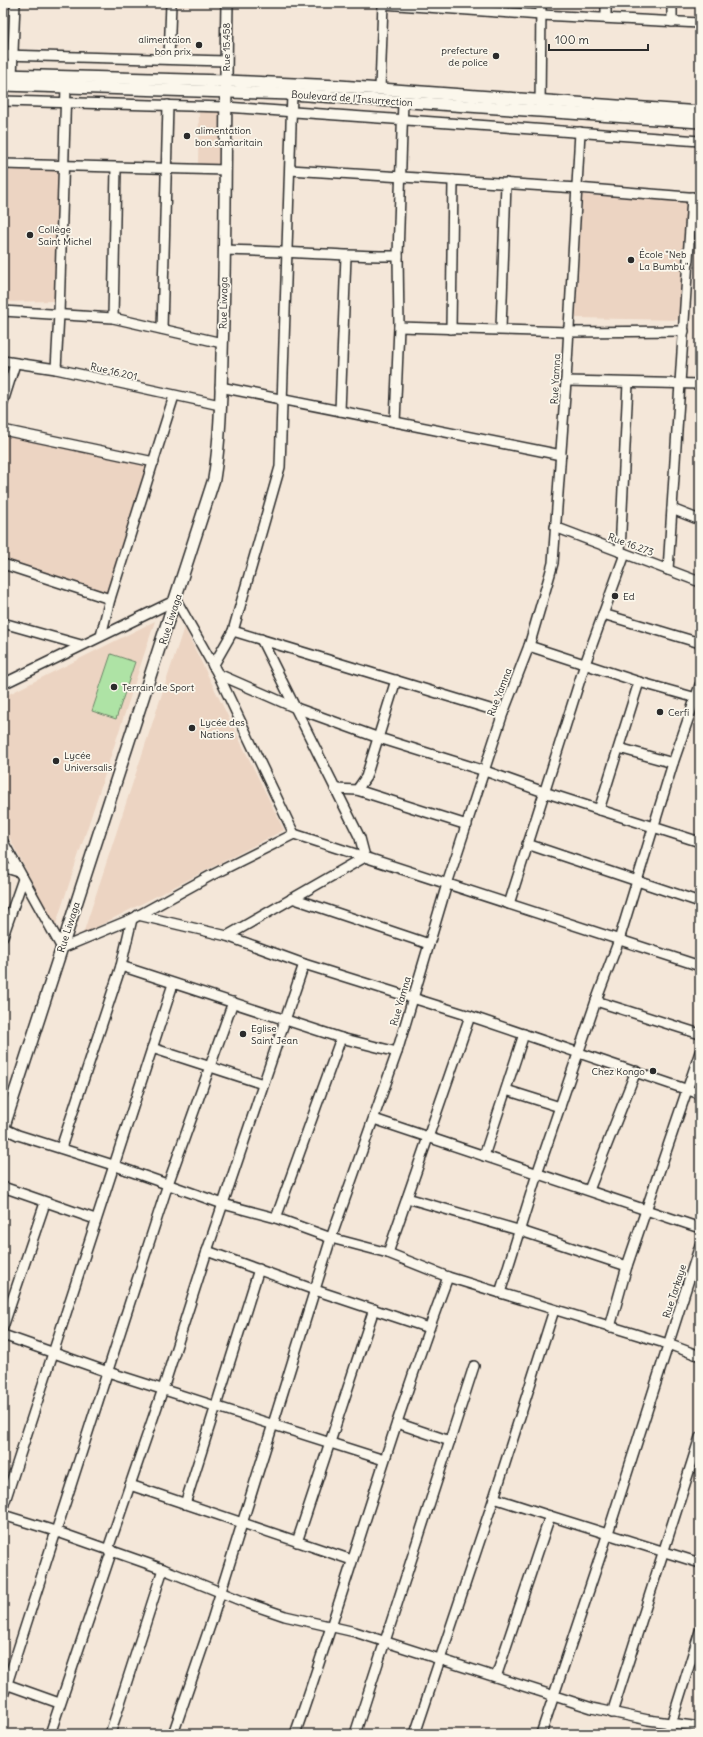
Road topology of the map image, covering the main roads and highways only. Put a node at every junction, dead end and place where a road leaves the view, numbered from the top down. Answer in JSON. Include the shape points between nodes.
{"nodes":[{"id":1,"x":227,"y":3,"type":"edge"},
{"id":2,"x":8,"y":75,"type":"edge"},
{"id":3,"x":3,"y":85,"type":"edge"},
{"id":4,"x":226,"y":86,"type":"junction"},
{"id":5,"x":540,"y":107,"type":"junction"},
{"id":6,"x":700,"y":112,"type":"edge"},
{"id":7,"x":700,"y":122,"type":"edge"},
{"id":8,"x":3,"y":1128,"type":"edge"}],
"edges":[{"from":1,"to":4,"type":"main road","name":"Rue 15.458"},
{"from":2,"to":4,"type":"main road","name":"Boulevard de l'Insurrection"},
{"from":3,"to":4,"type":"main road","name":"Boulevard de l'Insurrection"},
{"from":4,"to":5,"type":"main road","name":"Boulevard de l'Insurrection","via":[[292,94]]},
{"from":4,"to":5,"type":"main road","name":"Boulevard de l'Insurrection","via":[[380,89]]},
{"from":4,"to":8,"type":"main road","name":"Rue Liwaga","via":[[222,343],[214,480]]},
{"from":5,"to":6,"type":"main road","name":"Boulevard de l'Insurrection"},
{"from":5,"to":7,"type":"main road","name":"Boulevard de l'Insurrection"}]}
